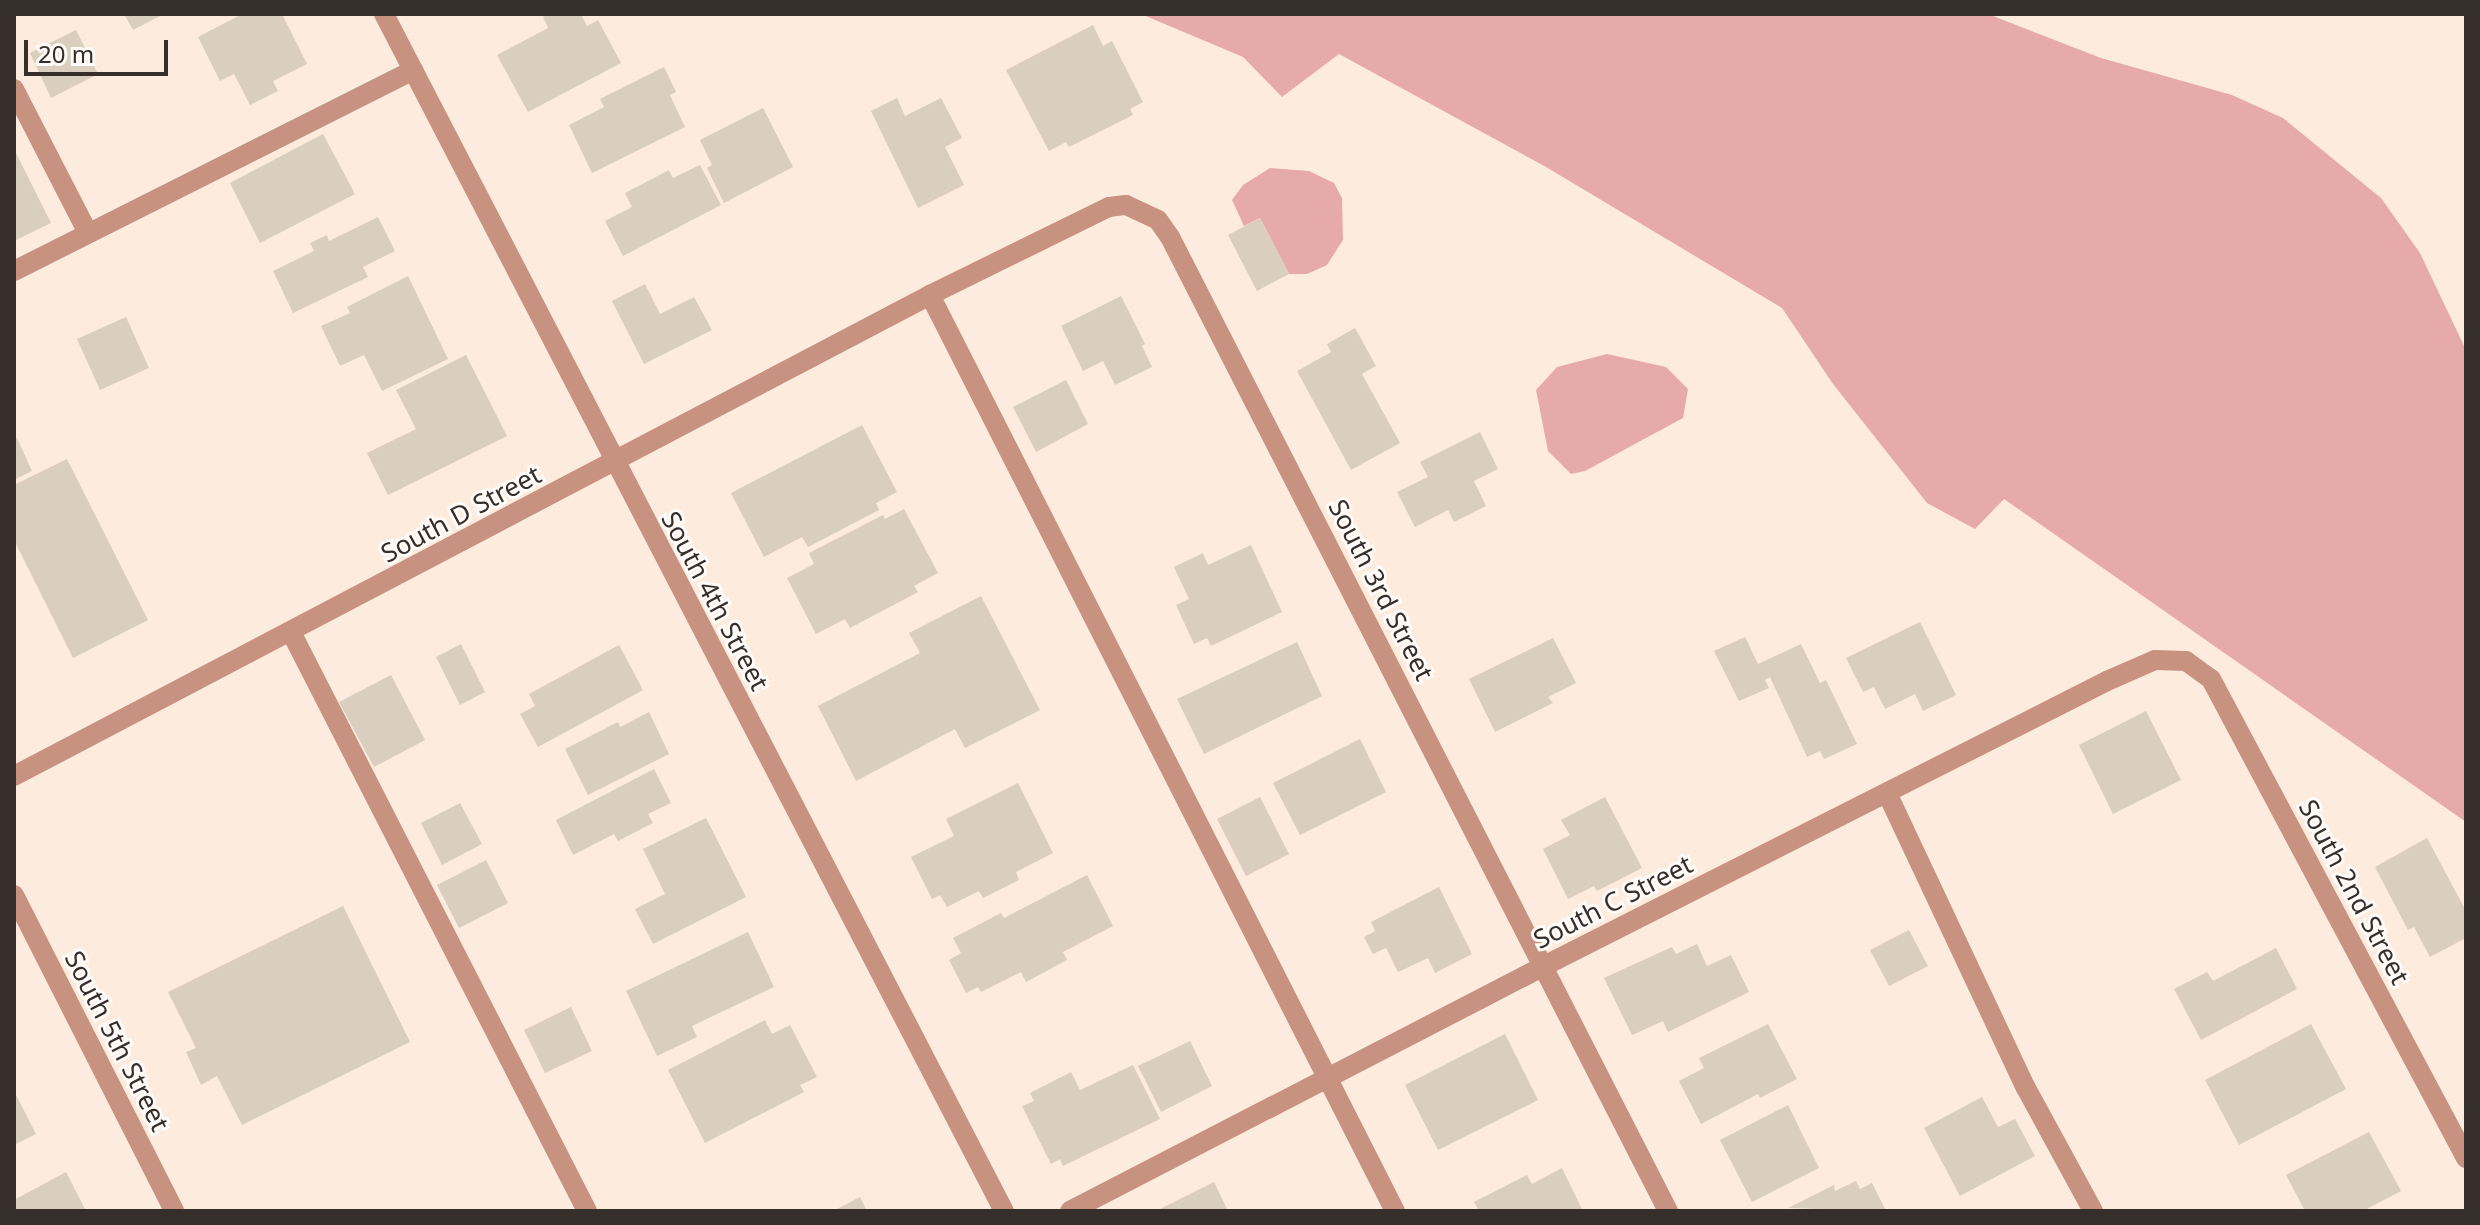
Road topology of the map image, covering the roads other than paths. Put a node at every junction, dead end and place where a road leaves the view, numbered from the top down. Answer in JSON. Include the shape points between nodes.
{"nodes":[{"id":1,"x":384,"y":14,"type":"edge"},
{"id":2,"x":413,"y":70,"type":"junction"},
{"id":3,"x":14,"y":89,"type":"edge"},
{"id":4,"x":88,"y":233,"type":"junction"},
{"id":5,"x":14,"y":271,"type":"edge"},
{"id":6,"x":930,"y":295,"type":"junction"},
{"id":7,"x":614,"y":463,"type":"junction"},
{"id":8,"x":291,"y":632,"type":"junction"},
{"id":9,"x":2186,"y":661,"type":"joint"},
{"id":10,"x":14,"y":776,"type":"edge"},
{"id":11,"x":1887,"y":793,"type":"junction"},
{"id":12,"x":14,"y":895,"type":"edge"},
{"id":13,"x":1544,"y":966,"type":"junction"},
{"id":14,"x":1328,"y":1078,"type":"junction"},
{"id":15,"x":2466,"y":1158,"type":"edge"},
{"id":16,"x":174,"y":1211,"type":"edge"},
{"id":17,"x":587,"y":1211,"type":"edge"},
{"id":18,"x":1004,"y":1211,"type":"edge"},
{"id":19,"x":1070,"y":1211,"type":"edge"},
{"id":20,"x":1395,"y":1211,"type":"edge"},
{"id":21,"x":1668,"y":1211,"type":"edge"},
{"id":22,"x":2093,"y":1211,"type":"edge"}],
"edges":[{"from":1,"to":2,"type":"street","name":"South 4th Street"},
{"from":2,"to":4,"type":"street"},
{"from":2,"to":7,"type":"street","name":"South 4th Street"},
{"from":3,"to":4,"type":"street"},
{"from":4,"to":5,"type":"street"},
{"from":6,"to":7,"type":"street","name":"South D Street"},
{"from":6,"to":13,"type":"street","name":"South 3rd Street","via":[[1109,207],[1126,205],[1158,220]]},
{"from":6,"to":14,"type":"street"},
{"from":7,"to":8,"type":"street","name":"South D Street"},
{"from":7,"to":18,"type":"street","name":"South 4th Street"},
{"from":8,"to":10,"type":"street","name":"South D Street"},
{"from":8,"to":17,"type":"street"},
{"from":9,"to":11,"type":"street","name":"South C Street","via":[[2155,660],[2107,681]]},
{"from":9,"to":15,"type":"street","name":"South 2nd Street","via":[[2211,679]]},
{"from":11,"to":13,"type":"street","name":"South C Street"},
{"from":11,"to":22,"type":"street","via":[[2026,1088]]},
{"from":12,"to":16,"type":"street","name":"South 5th Street"},
{"from":13,"to":14,"type":"street","name":"South C Street"},
{"from":13,"to":21,"type":"street","name":"South 3rd Street"},
{"from":14,"to":19,"type":"street","name":"South C Street"},
{"from":14,"to":20,"type":"street"}]}
